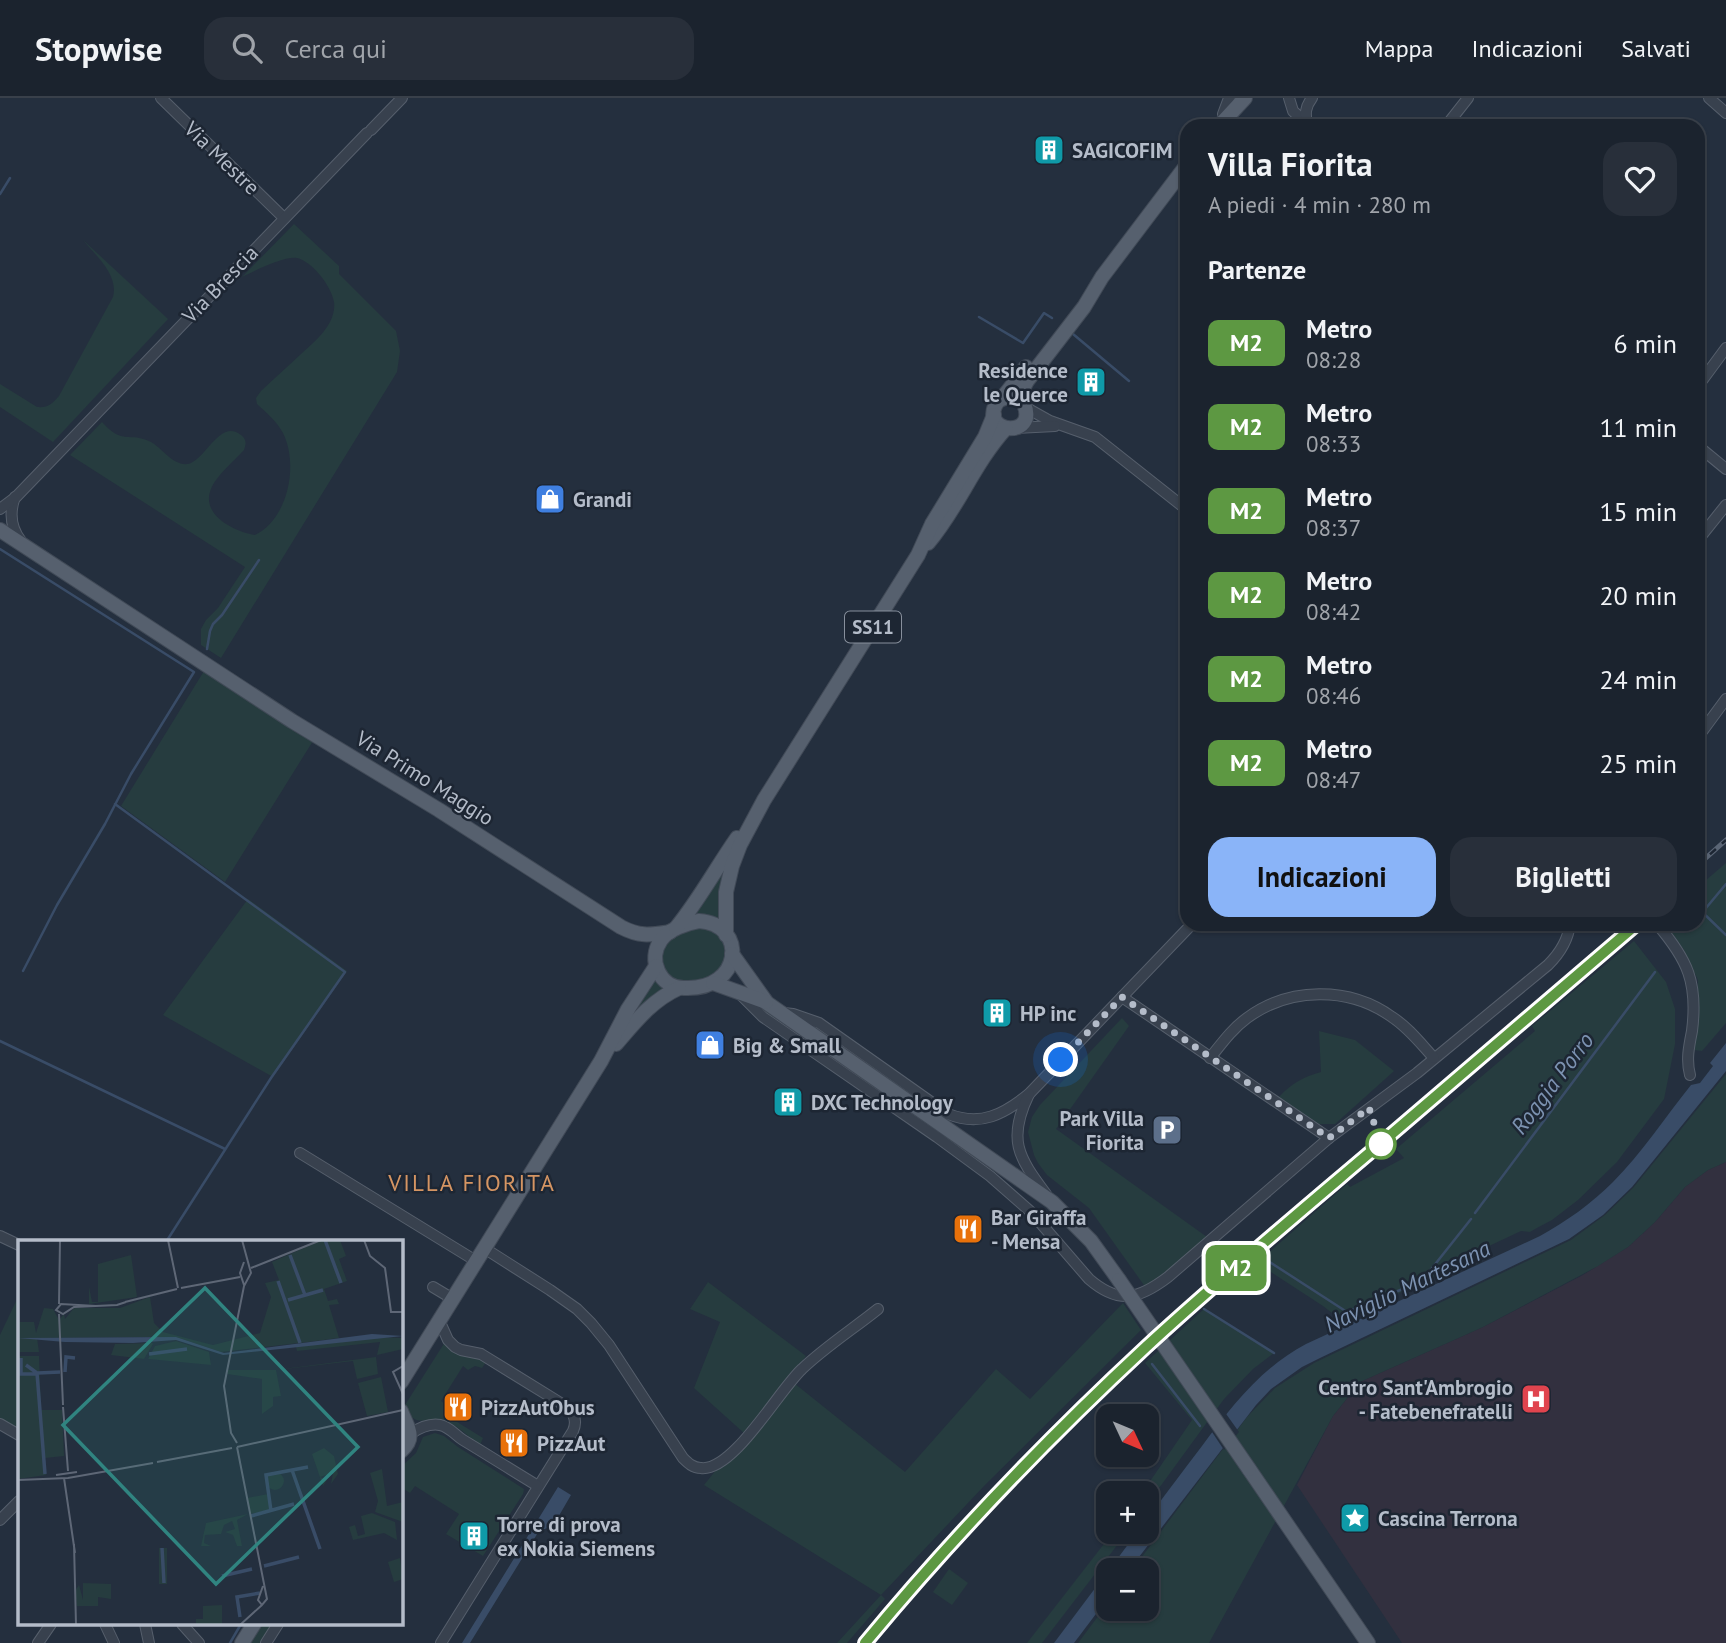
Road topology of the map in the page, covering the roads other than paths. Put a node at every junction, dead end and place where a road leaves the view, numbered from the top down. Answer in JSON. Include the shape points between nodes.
{"nodes":[{"id":1,"x":161,"y":98,"type":"edge"},
{"id":2,"x":402,"y":98,"type":"edge"},
{"id":3,"x":1229,"y":98,"type":"edge"},
{"id":4,"x":1235,"y":98,"type":"edge"},
{"id":5,"x":1245,"y":98,"type":"edge"},
{"id":6,"x":1289,"y":98,"type":"edge"},
{"id":7,"x":1312,"y":98,"type":"edge"},
{"id":8,"x":1468,"y":98,"type":"edge"},
{"id":9,"x":1709,"y":98,"type":"edge"},
{"id":10,"x":1726,"y":113,"type":"edge"},
{"id":11,"x":1220,"y":119,"type":"edge"},
{"id":12,"x":1221,"y":119,"type":"edge"},
{"id":13,"x":1222,"y":119,"type":"edge"},
{"id":14,"x":1302,"y":119,"type":"edge"},
{"id":15,"x":1307,"y":119,"type":"edge"},
{"id":16,"x":1452,"y":119,"type":"edge"},
{"id":17,"x":1180,"y":174,"type":"edge"},
{"id":18,"x":284,"y":218,"type":"junction"},
{"id":19,"x":1101,"y":277,"type":"junction"},
{"id":20,"x":1726,"y":348,"type":"edge"},
{"id":21,"x":1705,"y":376,"type":"edge"},
{"id":22,"x":1002,"y":399,"type":"junction"},
{"id":23,"x":1023,"y":404,"type":"junction"},
{"id":24,"x":994,"y":415,"type":"junction"},
{"id":25,"x":1068,"y":427,"type":"junction"},
{"id":26,"x":1011,"y":428,"type":"junction"},
{"id":27,"x":1705,"y":452,"type":"edge"},
{"id":28,"x":1726,"y":469,"type":"edge"},
{"id":29,"x":16,"y":497,"type":"junction"},
{"id":30,"x":1180,"y":504,"type":"edge"},
{"id":31,"x":1726,"y":505,"type":"edge"},
{"id":32,"x":0,"y":509,"type":"edge"},
{"id":33,"x":0,"y":530,"type":"edge"},
{"id":34,"x":1705,"y":531,"type":"edge"},
{"id":35,"x":25,"y":546,"type":"junction"},
{"id":36,"x":918,"y":555,"type":"junction"},
{"id":37,"x":1726,"y":699,"type":"edge"},
{"id":38,"x":1705,"y":728,"type":"edge"},
{"id":39,"x":764,"y":800,"type":"junction"},
{"id":40,"x":621,"y":927,"type":"junction"},
{"id":41,"x":672,"y":931,"type":"junction"},
{"id":42,"x":1185,"y":931,"type":"edge"},
{"id":43,"x":1568,"y":931,"type":"edge"},
{"id":44,"x":1662,"y":931,"type":"edge"},
{"id":45,"x":726,"y":935,"type":"junction"},
{"id":46,"x":732,"y":954,"type":"junction"},
{"id":47,"x":655,"y":963,"type":"junction"},
{"id":48,"x":713,"y":984,"type":"junction"},
{"id":49,"x":679,"y":988,"type":"junction"},
{"id":50,"x":739,"y":993,"type":"junction"},
{"id":51,"x":1122,"y":997,"type":"junction"},
{"id":52,"x":767,"y":1003,"type":"junction"},
{"id":53,"x":781,"y":1013,"type":"junction"},
{"id":54,"x":1210,"y":1058,"type":"junction"},
{"id":55,"x":1434,"y":1058,"type":"junction"},
{"id":56,"x":598,"y":1066,"type":"junction"},
{"id":57,"x":1690,"y":1075,"type":"dead end"},
{"id":58,"x":1029,"y":1094,"type":"junction"},
{"id":59,"x":1329,"y":1138,"type":"junction"},
{"id":60,"x":300,"y":1153,"type":"dead end"},
{"id":61,"x":1052,"y":1202,"type":"junction"},
{"id":62,"x":0,"y":1236,"type":"edge"},
{"id":63,"x":18,"y":1245,"type":"edge"},
{"id":64,"x":484,"y":1248,"type":"junction"},
{"id":65,"x":476,"y":1261,"type":"junction"},
{"id":66,"x":433,"y":1287,"type":"dead end"},
{"id":67,"x":453,"y":1299,"type":"junction"},
{"id":68,"x":878,"y":1310,"type":"dead end"},
{"id":69,"x":439,"y":1320,"type":"junction"},
{"id":70,"x":402,"y":1381,"type":"edge"},
{"id":71,"x":0,"y":1424,"type":"edge"},
{"id":72,"x":406,"y":1426,"type":"edge"},
{"id":73,"x":18,"y":1434,"type":"edge"},
{"id":74,"x":402,"y":1450,"type":"edge"},
{"id":75,"x":538,"y":1486,"type":"junction"},
{"id":76,"x":18,"y":1502,"type":"edge"},
{"id":77,"x":0,"y":1520,"type":"edge"},
{"id":78,"x":50,"y":1626,"type":"edge"},
{"id":79,"x":105,"y":1626,"type":"edge"},
{"id":80,"x":184,"y":1626,"type":"edge"},
{"id":81,"x":253,"y":1626,"type":"edge"},
{"id":82,"x":277,"y":1626,"type":"edge"},
{"id":83,"x":38,"y":1643,"type":"edge"},
{"id":84,"x":114,"y":1643,"type":"edge"},
{"id":85,"x":199,"y":1643,"type":"edge"},
{"id":86,"x":242,"y":1643,"type":"edge"},
{"id":87,"x":266,"y":1643,"type":"edge"},
{"id":88,"x":441,"y":1643,"type":"edge"},
{"id":89,"x":1367,"y":1643,"type":"edge"}],
"edges":[{"from":1,"to":18,"type":"street","name":"Via Mestre"},
{"from":2,"to":18,"type":"street","name":"Via Brescia"},
{"from":3,"to":11,"type":"street"},
{"from":4,"to":12,"type":"main road"},
{"from":5,"to":13,"type":"main road"},
{"from":6,"to":14,"type":"street","via":[[1290,107]]},
{"from":7,"to":15,"type":"street","via":[[1306,107]]},
{"from":8,"to":16,"type":"street"},
{"from":9,"to":10,"type":"street"},
{"from":17,"to":19,"type":"main road","number":"SS11"},
{"from":18,"to":29,"type":"street","name":"Via Brescia"},
{"from":19,"to":22,"type":"main road","number":"SS11"},
{"from":19,"to":23,"type":"main road","number":"SS11","via":[[1084,307],[1027,381]]},
{"from":20,"to":21,"type":"street"},
{"from":22,"to":23,"type":"main road","via":[[1012,396]]},
{"from":22,"to":24,"type":"main road","number":"SS11"},
{"from":23,"to":25,"type":"street"},
{"from":23,"to":26,"type":"main road","number":"SS11","via":[[1025,419]]},
{"from":24,"to":26,"type":"main road","via":[[997,422]]},
{"from":24,"to":36,"type":"main road","number":"SS11"},
{"from":25,"to":26,"type":"street"},
{"from":25,"to":30,"type":"street","via":[[1094,436]]},
{"from":26,"to":36,"type":"main road","number":"SS11","via":[[992,445],[940,529]]},
{"from":27,"to":28,"type":"street"},
{"from":29,"to":32,"type":"street","name":"Via Brescia"},
{"from":29,"to":35,"type":"street","via":[[13,530]]},
{"from":31,"to":34,"type":"street"},
{"from":33,"to":35,"type":"main road","name":"Via Primo Maggio"},
{"from":35,"to":40,"type":"main road","name":"Via Primo Maggio","via":[[292,721]]},
{"from":36,"to":39,"type":"main road","number":"SS11"},
{"from":37,"to":38,"type":"street"},
{"from":39,"to":41,"type":"main road","number":"SS11"},
{"from":39,"to":45,"type":"main road","number":"SS11","via":[[732,866],[725,898]]},
{"from":40,"to":41,"type":"main road","name":"Via Primo Maggio","via":[[645,935]]},
{"from":40,"to":47,"type":"main road","name":"Via Primo Maggio"},
{"from":41,"to":45,"type":"main road","via":[[702,922],[715,925]]},
{"from":41,"to":47,"type":"main road","number":"SS11","via":[[658,944]]},
{"from":42,"to":51,"type":"street"},
{"from":43,"to":55,"type":"street","via":[[1552,961]]},
{"from":44,"to":57,"type":"street","via":[[1682,957],[1692,987]]},
{"from":45,"to":46,"type":"main road","number":"SS11"},
{"from":46,"to":48,"type":"main road","via":[[727,971]]},
{"from":46,"to":52,"type":"main road"},
{"from":47,"to":49,"type":"main road","via":[[664,980]]},
{"from":47,"to":56,"type":"main road","number":"SS11"},
{"from":48,"to":49,"type":"main road","number":"SS11"},
{"from":48,"to":50,"type":"main road"},
{"from":49,"to":56,"type":"main road","number":"SS11","via":[[642,1014]]},
{"from":50,"to":52,"type":"main road"},
{"from":50,"to":59,"type":"street","via":[[762,1017],[990,1176],[1031,1212],[1089,1279],[1118,1296],[1153,1288]]},
{"from":51,"to":54,"type":"street"},
{"from":51,"to":58,"type":"street"},
{"from":52,"to":53,"type":"main road"},
{"from":53,"to":58,"type":"street","via":[[819,1023],[959,1118],[988,1118]]},
{"from":53,"to":61,"type":"main road"},
{"from":54,"to":55,"type":"street","via":[[1234,1029],[1263,1008],[1297,996],[1322,994],[1379,1008],[1406,1027]]},
{"from":54,"to":59,"type":"street"},
{"from":55,"to":59,"type":"street"},
{"from":56,"to":64,"type":"main road","number":"SS11"},
{"from":58,"to":61,"type":"street","via":[[1018,1124],[1018,1150]]},
{"from":60,"to":65,"type":"street"},
{"from":61,"to":89,"type":"main road","bridge":true,"via":[[1091,1241],[1119,1280]]},
{"from":62,"to":63,"type":"street"},
{"from":64,"to":65,"type":"main road","number":"SS11"},
{"from":64,"to":68,"type":"street","via":[[591,1323],[682,1458],[702,1469],[734,1452],[801,1370]]},
{"from":65,"to":67,"type":"main road","number":"SS11"},
{"from":66,"to":67,"type":"street"},
{"from":67,"to":69,"type":"main road","number":"SS11"},
{"from":69,"to":70,"type":"main road","number":"SS11"},
{"from":69,"to":75,"type":"street","via":[[455,1347],[483,1355],[574,1416],[573,1431]]},
{"from":71,"to":73,"type":"street"},
{"from":72,"to":74,"type":"main road","via":[[408,1444]]},
{"from":72,"to":75,"type":"street","via":[[445,1427]]},
{"from":75,"to":88,"type":"street"},
{"from":76,"to":77,"type":"street"},
{"from":78,"to":83,"type":"street"},
{"from":79,"to":84,"type":"street"},
{"from":80,"to":85,"type":"street"},
{"from":81,"to":86,"type":"main road"},
{"from":82,"to":87,"type":"street"}]}
